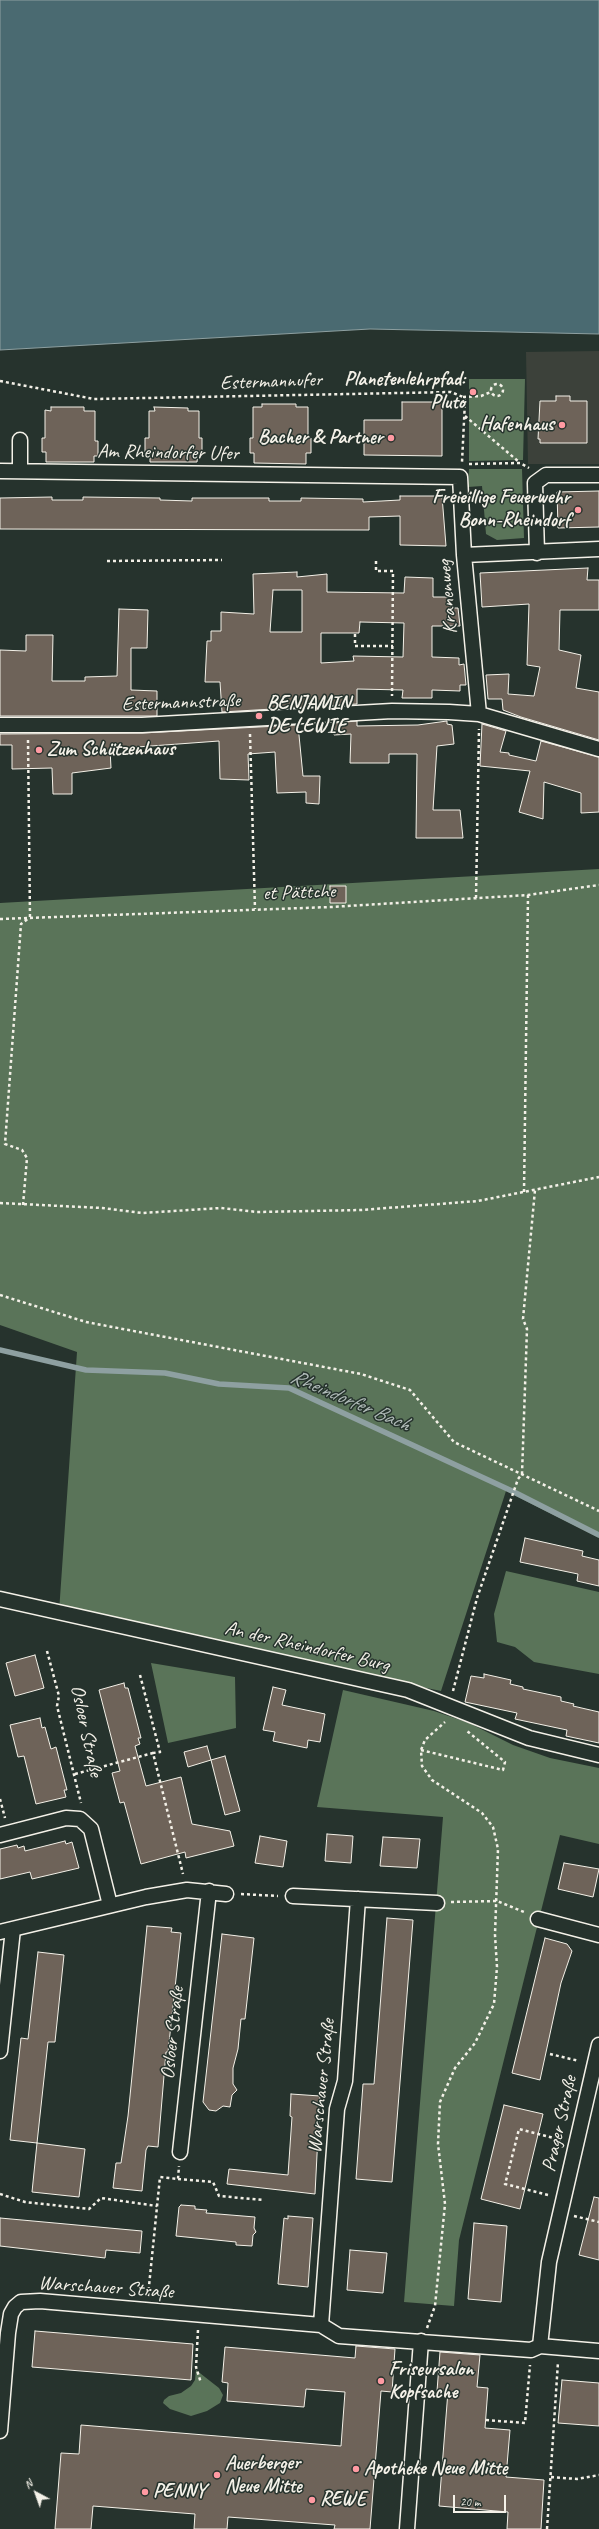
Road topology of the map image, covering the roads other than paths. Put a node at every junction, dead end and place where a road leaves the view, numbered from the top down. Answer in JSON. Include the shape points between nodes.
{"nodes":[{"id":1,"x":20,"y":440,"type":"dead end"},
{"id":2,"x":461,"y":470,"type":"joint"},
{"id":3,"x":0,"y":471,"type":"edge"},
{"id":4,"x":20,"y":471,"type":"junction"},
{"id":5,"x":599,"y":474,"type":"edge"},
{"id":6,"x":599,"y":549,"type":"edge"},
{"id":7,"x":537,"y":552,"type":"junction"},
{"id":8,"x":464,"y":555,"type":"junction"},
{"id":9,"x":479,"y":714,"type":"junction"},
{"id":10,"x":0,"y":725,"type":"edge"},
{"id":11,"x":599,"y":749,"type":"edge"},
{"id":12,"x":0,"y":1599,"type":"edge"},
{"id":13,"x":599,"y":1755,"type":"edge"},
{"id":14,"x":0,"y":1834,"type":"edge"},
{"id":15,"x":209,"y":1891,"type":"junction"},
{"id":16,"x":226,"y":1894,"type":"road end"},
{"id":17,"x":293,"y":1896,"type":"road end"},
{"id":18,"x":358,"y":1899,"type":"junction"},
{"id":19,"x":437,"y":1903,"type":"road end"},
{"id":20,"x":110,"y":1905,"type":"junction"},
{"id":21,"x":538,"y":1919,"type":"road end"},
{"id":22,"x":6,"y":1931,"type":"edge"},
{"id":23,"x":599,"y":1935,"type":"edge"},
{"id":24,"x":599,"y":2045,"type":"edge"},
{"id":25,"x":0,"y":2051,"type":"edge"},
{"id":26,"x":180,"y":2152,"type":"road end"},
{"id":27,"x":321,"y":2325,"type":"junction"},
{"id":28,"x":421,"y":2341,"type":"junction"},
{"id":29,"x":536,"y":2348,"type":"junction"},
{"id":30,"x":599,"y":2351,"type":"edge"},
{"id":31,"x":0,"y":2431,"type":"edge"},
{"id":32,"x":406,"y":2529,"type":"edge"}],
"edges":[{"from":1,"to":4,"type":"street"},
{"from":2,"to":4,"type":"street","name":"Am Rheindorfer Ufer"},
{"from":2,"to":8,"type":"street","name":"Kranenweg"},
{"from":3,"to":4,"type":"street","name":"Am Rheindorfer Ufer"},
{"from":5,"to":7,"type":"street","via":[[546,475],[535,483]]},
{"from":6,"to":7,"type":"street"},
{"from":7,"to":8,"type":"street"},
{"from":8,"to":9,"type":"street","name":"Kranenweg"},
{"from":9,"to":10,"type":"street","name":"Estermannstraße","via":[[392,711],[142,725]]},
{"from":9,"to":11,"type":"street","name":"Estermannstraße"},
{"from":12,"to":13,"type":"street","name":"An der Rheindorfer Burg","via":[[408,1690],[529,1738]]},
{"from":14,"to":20,"type":"street","via":[[66,1818],[80,1819],[91,1830]]},
{"from":15,"to":16,"type":"street"},
{"from":15,"to":20,"type":"street","via":[[187,1890]]},
{"from":15,"to":26,"type":"street","name":"Osloer Straße"},
{"from":17,"to":18,"type":"street"},
{"from":18,"to":19,"type":"street"},
{"from":18,"to":27,"type":"street","name":"Warschauer Straße","via":[[345,2081],[337,2109]]},
{"from":20,"to":22,"type":"street"},
{"from":21,"to":23,"type":"street"},
{"from":22,"to":25,"type":"street"},
{"from":24,"to":29,"type":"street","name":"Prager Straße","via":[[561,2206]]},
{"from":27,"to":28,"type":"street","name":"Warschauer Straße","via":[[339,2336]]},
{"from":27,"to":31,"type":"street","name":"Warschauer Straße","via":[[40,2301],[21,2302],[14,2307],[8,2333]]},
{"from":28,"to":29,"type":"street"},
{"from":28,"to":32,"type":"street"},
{"from":29,"to":30,"type":"street","via":[[559,2347]]}]}
